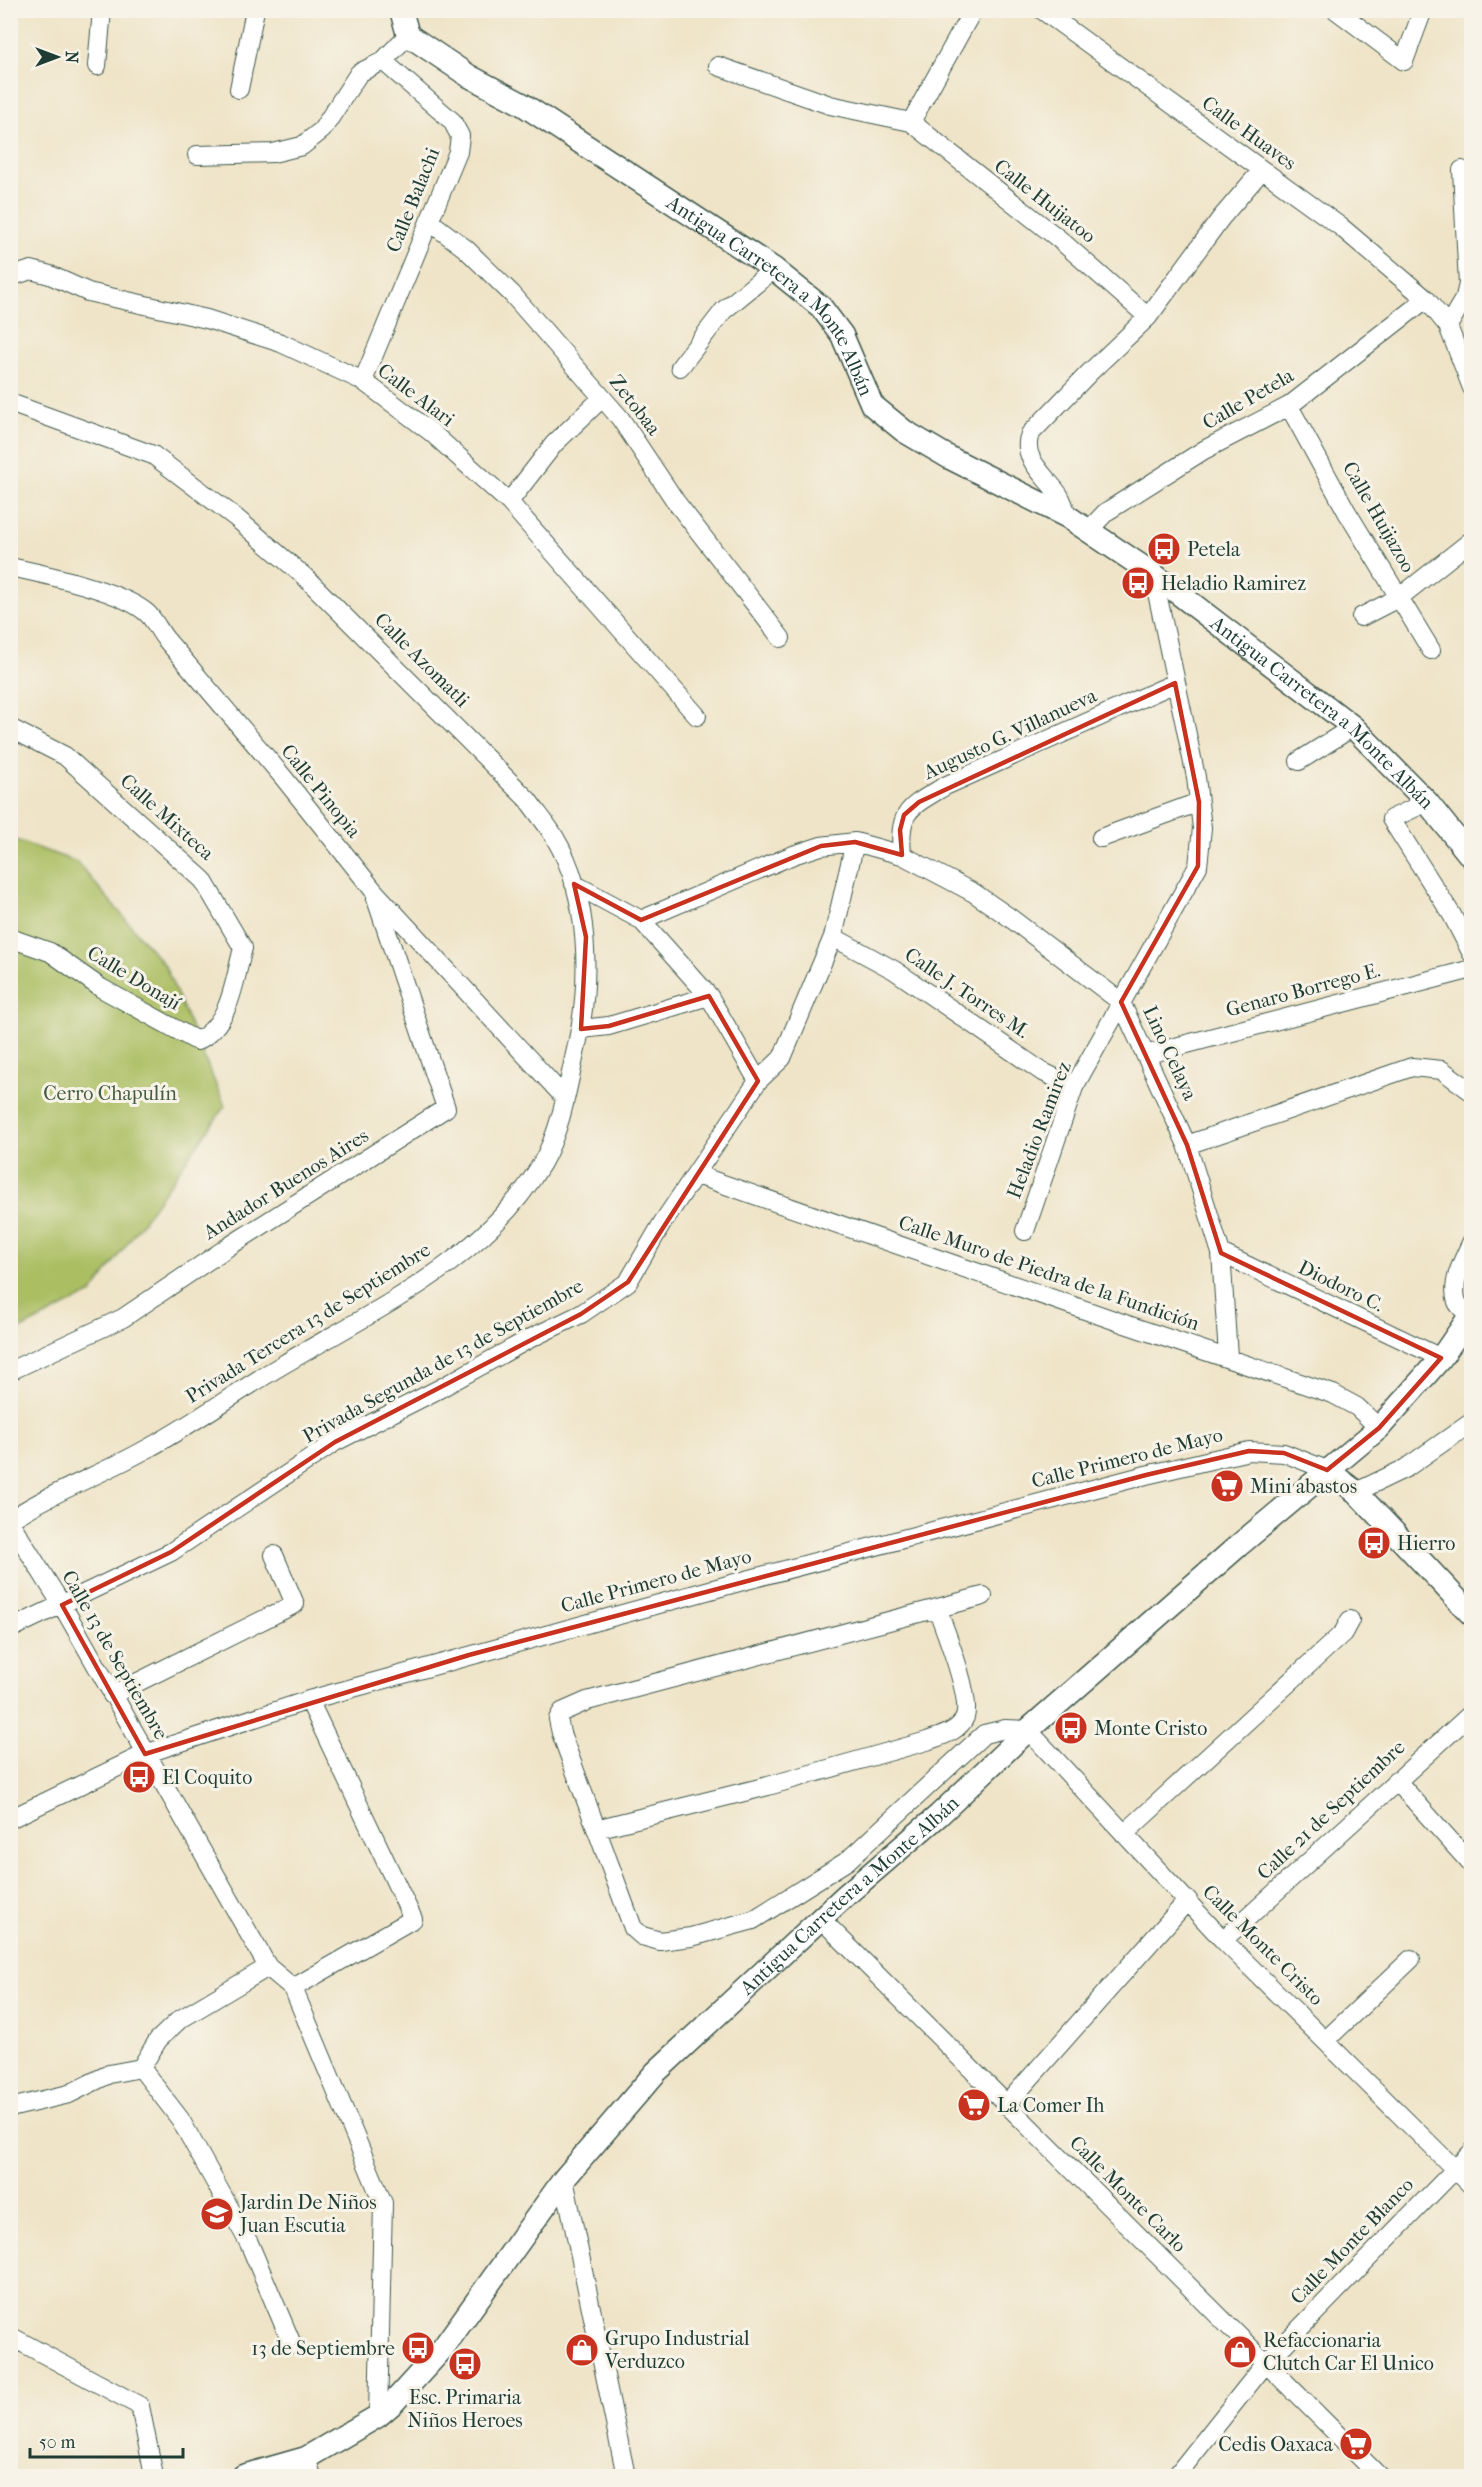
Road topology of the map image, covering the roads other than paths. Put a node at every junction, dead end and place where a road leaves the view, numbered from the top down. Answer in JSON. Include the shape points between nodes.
{"nodes":[{"id":1,"x":102,"y":10,"type":"edge"},
{"id":2,"x":255,"y":10,"type":"edge"},
{"id":3,"x":400,"y":10,"type":"edge"},
{"id":4,"x":973,"y":10,"type":"edge"},
{"id":5,"x":1042,"y":10,"type":"edge"},
{"id":6,"x":1336,"y":10,"type":"edge"},
{"id":7,"x":1423,"y":10,"type":"edge"},
{"id":8,"x":408,"y":35,"type":"junction"},
{"id":9,"x":383,"y":61,"type":"junction"},
{"id":10,"x":96,"y":66,"type":"dead end"},
{"id":11,"x":718,"y":66,"type":"dead end"},
{"id":12,"x":238,"y":89,"type":"dead end"},
{"id":13,"x":911,"y":122,"type":"junction"},
{"id":14,"x":197,"y":155,"type":"dead end"},
{"id":15,"x":1262,"y":170,"type":"junction"},
{"id":16,"x":1462,"y":170,"type":"dead end"},
{"id":17,"x":429,"y":221,"type":"junction"},
{"id":18,"x":774,"y":269,"type":"junction"},
{"id":19,"x":10,"y":278,"type":"edge"},
{"id":20,"x":1426,"y":299,"type":"junction"},
{"id":21,"x":1148,"y":317,"type":"junction"},
{"id":22,"x":1448,"y":326,"type":"junction"},
{"id":23,"x":680,"y":367,"type":"dead end"},
{"id":24,"x":363,"y":381,"type":"junction"},
{"id":25,"x":1472,"y":388,"type":"edge"},
{"id":26,"x":602,"y":399,"type":"junction"},
{"id":27,"x":10,"y":403,"type":"edge"},
{"id":28,"x":1289,"y":406,"type":"junction"},
{"id":29,"x":509,"y":502,"type":"junction"},
{"id":30,"x":1068,"y":517,"type":"junction"},
{"id":31,"x":1088,"y":531,"type":"junction"},
{"id":32,"x":1472,"y":540,"type":"edge"},
{"id":33,"x":10,"y":567,"type":"edge"},
{"id":34,"x":1153,"y":574,"type":"junction"},
{"id":35,"x":1400,"y":597,"type":"junction"},
{"id":36,"x":1362,"y":617,"type":"dead end"},
{"id":37,"x":781,"y":638,"type":"dead end"},
{"id":38,"x":1431,"y":650,"type":"dead end"},
{"id":39,"x":1175,"y":683,"type":"junction"},
{"id":40,"x":697,"y":716,"type":"dead end"},
{"id":41,"x":1353,"y":727,"type":"junction"},
{"id":42,"x":10,"y":728,"type":"edge"},
{"id":43,"x":1299,"y":761,"type":"dead end"},
{"id":44,"x":1199,"y":802,"type":"junction"},
{"id":45,"x":1427,"y":802,"type":"junction"},
{"id":46,"x":1101,"y":838,"type":"dead end"},
{"id":47,"x":855,"y":842,"type":"junction"},
{"id":48,"x":902,"y":855,"type":"junction"},
{"id":49,"x":1472,"y":858,"type":"edge"},
{"id":50,"x":574,"y":884,"type":"junction"},
{"id":51,"x":374,"y":891,"type":"junction"},
{"id":52,"x":641,"y":920,"type":"junction"},
{"id":53,"x":833,"y":937,"type":"junction"},
{"id":54,"x":10,"y":938,"type":"edge"},
{"id":55,"x":421,"y":945,"type":"junction"},
{"id":56,"x":1472,"y":954,"type":"edge"},
{"id":57,"x":396,"y":959,"type":"junction"},
{"id":58,"x":1472,"y":969,"type":"edge"},
{"id":59,"x":709,"y":996,"type":"junction"},
{"id":60,"x":1121,"y":1002,"type":"junction"},
{"id":61,"x":226,"y":1012,"type":"joint"},
{"id":62,"x":581,"y":1029,"type":"junction"},
{"id":63,"x":1145,"y":1055,"type":"junction"},
{"id":64,"x":758,"y":1081,"type":"junction"},
{"id":65,"x":1074,"y":1087,"type":"junction"},
{"id":66,"x":1472,"y":1092,"type":"edge"},
{"id":67,"x":565,"y":1098,"type":"junction"},
{"id":68,"x":1187,"y":1145,"type":"junction"},
{"id":69,"x":697,"y":1175,"type":"junction"},
{"id":70,"x":1025,"y":1231,"type":"dead end"},
{"id":71,"x":1472,"y":1241,"type":"edge"},
{"id":72,"x":1221,"y":1253,"type":"junction"},
{"id":73,"x":1471,"y":1315,"type":"edge"},
{"id":74,"x":1228,"y":1356,"type":"junction"},
{"id":75,"x":1441,"y":1358,"type":"junction"},
{"id":76,"x":10,"y":1371,"type":"edge"},
{"id":77,"x":1472,"y":1422,"type":"edge"},
{"id":78,"x":1379,"y":1428,"type":"junction"},
{"id":79,"x":1327,"y":1470,"type":"junction"},
{"id":80,"x":1356,"y":1492,"type":"junction"},
{"id":81,"x":10,"y":1521,"type":"edge"},
{"id":82,"x":274,"y":1556,"type":"dead end"},
{"id":83,"x":982,"y":1596,"type":"dead end"},
{"id":84,"x":62,"y":1605,"type":"junction"},
{"id":85,"x":937,"y":1608,"type":"junction"},
{"id":86,"x":1472,"y":1615,"type":"edge"},
{"id":87,"x":1346,"y":1626,"type":"dead end"},
{"id":88,"x":10,"y":1629,"type":"edge"},
{"id":89,"x":112,"y":1695,"type":"junction"},
{"id":90,"x":309,"y":1701,"type":"junction"},
{"id":91,"x":1472,"y":1713,"type":"edge"},
{"id":92,"x":1028,"y":1730,"type":"junction"},
{"id":93,"x":145,"y":1754,"type":"junction"},
{"id":94,"x":1396,"y":1780,"type":"junction"},
{"id":95,"x":10,"y":1819,"type":"edge"},
{"id":96,"x":596,"y":1829,"type":"junction"},
{"id":97,"x":1124,"y":1834,"type":"junction"},
{"id":98,"x":1472,"y":1865,"type":"edge"},
{"id":99,"x":1188,"y":1900,"type":"junction"},
{"id":100,"x":820,"y":1918,"type":"junction"},
{"id":101,"x":1223,"y":1940,"type":"junction"},
{"id":102,"x":1410,"y":1959,"type":"dead end"},
{"id":103,"x":268,"y":1967,"type":"junction"},
{"id":104,"x":293,"y":1988,"type":"junction"},
{"id":105,"x":1326,"y":2040,"type":"junction"},
{"id":106,"x":141,"y":2068,"type":"junction"},
{"id":107,"x":1005,"y":2105,"type":"junction"},
{"id":108,"x":10,"y":2108,"type":"edge"},
{"id":109,"x":1472,"y":2152,"type":"edge"},
{"id":110,"x":1454,"y":2168,"type":"junction"},
{"id":111,"x":564,"y":2180,"type":"junction"},
{"id":112,"x":1472,"y":2186,"type":"edge"},
{"id":113,"x":10,"y":2336,"type":"edge"},
{"id":114,"x":292,"y":2344,"type":"dead end"},
{"id":115,"x":1266,"y":2363,"type":"junction"},
{"id":116,"x":378,"y":2416,"type":"junction"},
{"id":117,"x":309,"y":2467,"type":"edge"},
{"id":118,"x":154,"y":2476,"type":"edge"},
{"id":119,"x":243,"y":2476,"type":"edge"},
{"id":120,"x":626,"y":2476,"type":"edge"},
{"id":121,"x":1176,"y":2476,"type":"edge"},
{"id":122,"x":1379,"y":2476,"type":"edge"}],
"edges":[{"from":1,"to":10,"type":"street"},
{"from":2,"to":12,"type":"street"},
{"from":3,"to":8,"type":"street"},
{"from":4,"to":13,"type":"street"},
{"from":5,"to":15,"type":"street","name":"Calle Huaves"},
{"from":6,"to":7,"type":"street","via":[[1404,61]]},
{"from":8,"to":9,"type":"street"},
{"from":8,"to":18,"type":"street","name":"Antigua Carretera a Monte Albán","via":[[469,76],[522,104]]},
{"from":9,"to":14,"type":"street","via":[[359,73],[322,130],[302,146],[273,153]]},
{"from":9,"to":17,"type":"street","name":"Calle Balachi","via":[[452,122],[460,136],[458,152]]},
{"from":11,"to":13,"type":"street","name":"Calle Huijatoo","via":[[830,105]]},
{"from":13,"to":21,"type":"street","name":"Calle Huijatoo","via":[[1059,238]]},
{"from":15,"to":20,"type":"street","name":"Calle Huaves","via":[[1341,227]]},
{"from":15,"to":21,"type":"street"},
{"from":16,"to":22,"type":"street","via":[[1468,284]]},
{"from":17,"to":24,"type":"street","name":"Calle Balachi"},
{"from":17,"to":26,"type":"street","name":"Zetobaa","via":[[466,249],[512,294]]},
{"from":18,"to":23,"type":"street","via":[[724,310]]},
{"from":18,"to":30,"type":"street","name":"Antigua Carretera a Monte Albán","via":[[821,308],[842,335],[872,405],[904,431],[950,458]]},
{"from":19,"to":24,"type":"street","name":"Calle Alari","via":[[31,270],[88,292],[207,320],[281,343]]},
{"from":20,"to":22,"type":"street","name":"Calle Huaves"},
{"from":20,"to":28,"type":"street","name":"Calle Petela"},
{"from":21,"to":30,"type":"street","via":[[1090,372],[1030,434],[1026,443],[1030,458],[1060,496]]},
{"from":22,"to":25,"type":"street","name":"Calle Huaves"},
{"from":24,"to":29,"type":"street","name":"Calle Alari","via":[[431,432]]},
{"from":26,"to":29,"type":"street","via":[[554,444]]},
{"from":26,"to":37,"type":"street","name":"Zetobaa","via":[[620,418],[676,502]]},
{"from":27,"to":50,"type":"street","name":"Calle Azomatli","via":[[153,455],[252,532],[322,594],[528,800],[556,839]]},
{"from":28,"to":31,"type":"street","name":"Calle Petela","via":[[1194,456],[1106,512]]},
{"from":28,"to":35,"type":"street","name":"Calle Huijazoo","via":[[1347,512]]},
{"from":29,"to":40,"type":"street","name":"Calle Alari"},
{"from":30,"to":31,"type":"street","name":"Antigua Carretera a Monte Albán"},
{"from":31,"to":34,"type":"street","name":"Antigua Carretera a Monte Albán"},
{"from":32,"to":35,"type":"street"},
{"from":33,"to":51,"type":"street","name":"Calle Pinopia","via":[[70,580],[148,613]]},
{"from":34,"to":39,"type":"street","name":"Heladio Ramirez"},
{"from":34,"to":41,"type":"street","name":"Antigua Carretera a Monte Albán"},
{"from":35,"to":36,"type":"street"},
{"from":35,"to":38,"type":"street","name":"Calle Huijazoo"},
{"from":39,"to":44,"type":"street","name":"Heladio Ramirez"},
{"from":39,"to":48,"type":"street","name":"Augusto G. Villanueva","via":[[945,786],[919,802],[904,815],[900,830]]},
{"from":41,"to":43,"type":"street"},
{"from":41,"to":45,"type":"street","name":"Antigua Carretera a Monte Albán"},
{"from":42,"to":61,"type":"street","name":"Calle Mixteca","via":[[65,756],[203,880],[243,948]]},
{"from":44,"to":46,"type":"street"},
{"from":44,"to":60,"type":"street","name":"Heladio Ramirez","via":[[1202,828],[1198,866]]},
{"from":45,"to":49,"type":"street","name":"Antigua Carretera a Monte Albán"},
{"from":45,"to":56,"type":"street","via":[[1391,819]]},
{"from":47,"to":48,"type":"street","name":"Lino Celaya"},
{"from":47,"to":52,"type":"street","via":[[821,846],[793,855]]},
{"from":47,"to":53,"type":"street"},
{"from":48,"to":60,"type":"street","name":"Lino Celaya","via":[[974,893]]},
{"from":50,"to":52,"type":"street"},
{"from":50,"to":62,"type":"street","name":"Calle Azomatli","via":[[586,937]]},
{"from":51,"to":55,"type":"street","name":"Calle Pinopia"},
{"from":51,"to":57,"type":"street","name":"Andador Buenos Aires"},
{"from":52,"to":59,"type":"street"},
{"from":53,"to":64,"type":"street","name":"Privada Segunda de 13 de Septiembre","via":[[782,1058]]},
{"from":53,"to":65,"type":"street","name":"Calle J. Torres M.","via":[[894,970],[1041,1071]]},
{"from":54,"to":61,"type":"street","name":"Calle Donají","via":[[50,952],[101,988],[197,1041],[212,1034]]},
{"from":55,"to":57,"type":"street"},
{"from":55,"to":67,"type":"street","name":"Calle Pinopia"},
{"from":57,"to":76,"type":"street","name":"Andador Buenos Aires","via":[[446,1108],[228,1246],[123,1318]]},
{"from":58,"to":63,"type":"street","name":"Genaro Borrego E."},
{"from":59,"to":62,"type":"street","via":[[609,1026]]},
{"from":59,"to":64,"type":"street"},
{"from":60,"to":63,"type":"street","name":"Lino Celaya"},
{"from":60,"to":65,"type":"street","name":"Heladio Ramirez"},
{"from":62,"to":67,"type":"street","name":"Calle Azomatli"},
{"from":63,"to":68,"type":"street","name":"Lino Celaya"},
{"from":64,"to":69,"type":"street","name":"Privada Segunda de 13 de Septiembre"},
{"from":65,"to":70,"type":"street","name":"Heladio Ramirez"},
{"from":66,"to":68,"type":"street","via":[[1442,1070],[1412,1067]]},
{"from":67,"to":81,"type":"street","name":"Privada Tercera 13 de Septiembre","via":[[542,1162],[519,1196],[465,1251],[388,1305],[283,1364],[146,1450]]},
{"from":68,"to":72,"type":"street","name":"Lino Celaya"},
{"from":69,"to":74,"type":"street","name":"Calle Muro de Piedra de la Fundición","via":[[1094,1314]]},
{"from":69,"to":84,"type":"street","name":"Privada Segunda de 13 de Septiembre","via":[[663,1222],[628,1282],[590,1308],[335,1442],[171,1552]]},
{"from":71,"to":73,"type":"street","via":[[1455,1287],[1458,1303]]},
{"from":72,"to":74,"type":"street","name":"Lino Celaya"},
{"from":72,"to":75,"type":"street","name":"Diodoro C."},
{"from":73,"to":75,"type":"street","name":"Antigua Carretera a Monte Albán"},
{"from":74,"to":78,"type":"street","name":"Calle Muro de Piedra de la Fundición","via":[[1333,1394],[1357,1407]]},
{"from":75,"to":78,"type":"street","name":"Antigua Carretera a Monte Albán"},
{"from":77,"to":80,"type":"street","via":[[1406,1468]]},
{"from":78,"to":79,"type":"street","name":"Antigua Carretera a Monte Albán"},
{"from":79,"to":80,"type":"street"},
{"from":79,"to":90,"type":"street","name":"Calle Primero de Mayo","via":[[1284,1453],[1249,1451],[740,1582]]},
{"from":79,"to":92,"type":"street","name":"Antigua Carretera a Monte Albán"},
{"from":80,"to":86,"type":"street"},
{"from":81,"to":84,"type":"street","name":"Calle 13 de Septiembre"},
{"from":82,"to":89,"type":"street","via":[[295,1604]]},
{"from":83,"to":85,"type":"street"},
{"from":84,"to":88,"type":"street","name":"Privada Segunda de 13 de Septiembre"},
{"from":84,"to":89,"type":"street","name":"Calle 13 de Septiembre"},
{"from":85,"to":96,"type":"street","via":[[965,1697],[966,1715],[959,1726],[945,1735],[891,1751]]},
{"from":85,"to":96,"type":"street","via":[[587,1701],[562,1712],[558,1719],[561,1733]]},
{"from":87,"to":97,"type":"street"},
{"from":89,"to":93,"type":"street","name":"Calle 13 de Septiembre"},
{"from":90,"to":93,"type":"street","name":"Calle Primero de Mayo"},
{"from":90,"to":104,"type":"street","via":[[413,1919]]},
{"from":91,"to":94,"type":"street","name":"Calle 21 de Septiembre"},
{"from":92,"to":96,"type":"street","via":[[1005,1729],[984,1734],[847,1862],[753,1920],[692,1937],[660,1941],[642,1936],[633,1928]]},
{"from":92,"to":97,"type":"street","name":"Calle Monte Cristo"},
{"from":92,"to":100,"type":"street","name":"Antigua Carretera a Monte Albán","via":[[939,1815]]},
{"from":93,"to":95,"type":"street","name":"Calle Primero de Mayo"},
{"from":93,"to":103,"type":"street","name":"Calle 13 de Septiembre"},
{"from":94,"to":98,"type":"street"},
{"from":94,"to":101,"type":"street","name":"Calle 21 de Septiembre"},
{"from":97,"to":99,"type":"street","name":"Calle Monte Cristo"},
{"from":99,"to":101,"type":"street","name":"Calle Monte Cristo"},
{"from":99,"to":107,"type":"street"},
{"from":100,"to":107,"type":"street","name":"Calle Monte Carlo"},
{"from":100,"to":111,"type":"street","name":"Antigua Carretera a Monte Albán","via":[[656,2072]]},
{"from":101,"to":105,"type":"street","name":"Calle Monte Cristo"},
{"from":102,"to":105,"type":"street"},
{"from":103,"to":104,"type":"street","name":"Calle 13 de Septiembre"},
{"from":103,"to":106,"type":"street","via":[[179,2020],[158,2040]]},
{"from":104,"to":116,"type":"street","via":[[383,2203]]},
{"from":105,"to":110,"type":"street","name":"Calle Monte Cristo"},
{"from":106,"to":108,"type":"street","via":[[109,2074],[69,2094]]},
{"from":106,"to":114,"type":"street","via":[[180,2119],[249,2242]]},
{"from":107,"to":115,"type":"street","name":"Calle Monte Carlo"},
{"from":109,"to":110,"type":"street","name":"Calle Monte Blanco"},
{"from":110,"to":112,"type":"street","name":"Calle Monte Cristo"},
{"from":110,"to":115,"type":"street","name":"Calle Monte Blanco"},
{"from":111,"to":116,"type":"street","name":"Antigua Carretera a Monte Albán","via":[[443,2348]]},
{"from":111,"to":120,"type":"street"},
{"from":113,"to":118,"type":"street","via":[[140,2406]]},
{"from":115,"to":121,"type":"street","name":"Calle Monte Blanco"},
{"from":115,"to":122,"type":"street","name":"Calle Monte Carlo"},
{"from":116,"to":117,"type":"street","name":"Antigua Carretera a Monte Albán"},
{"from":117,"to":119,"type":"street","name":"Antigua Carretera a Monte Albán"}]}
